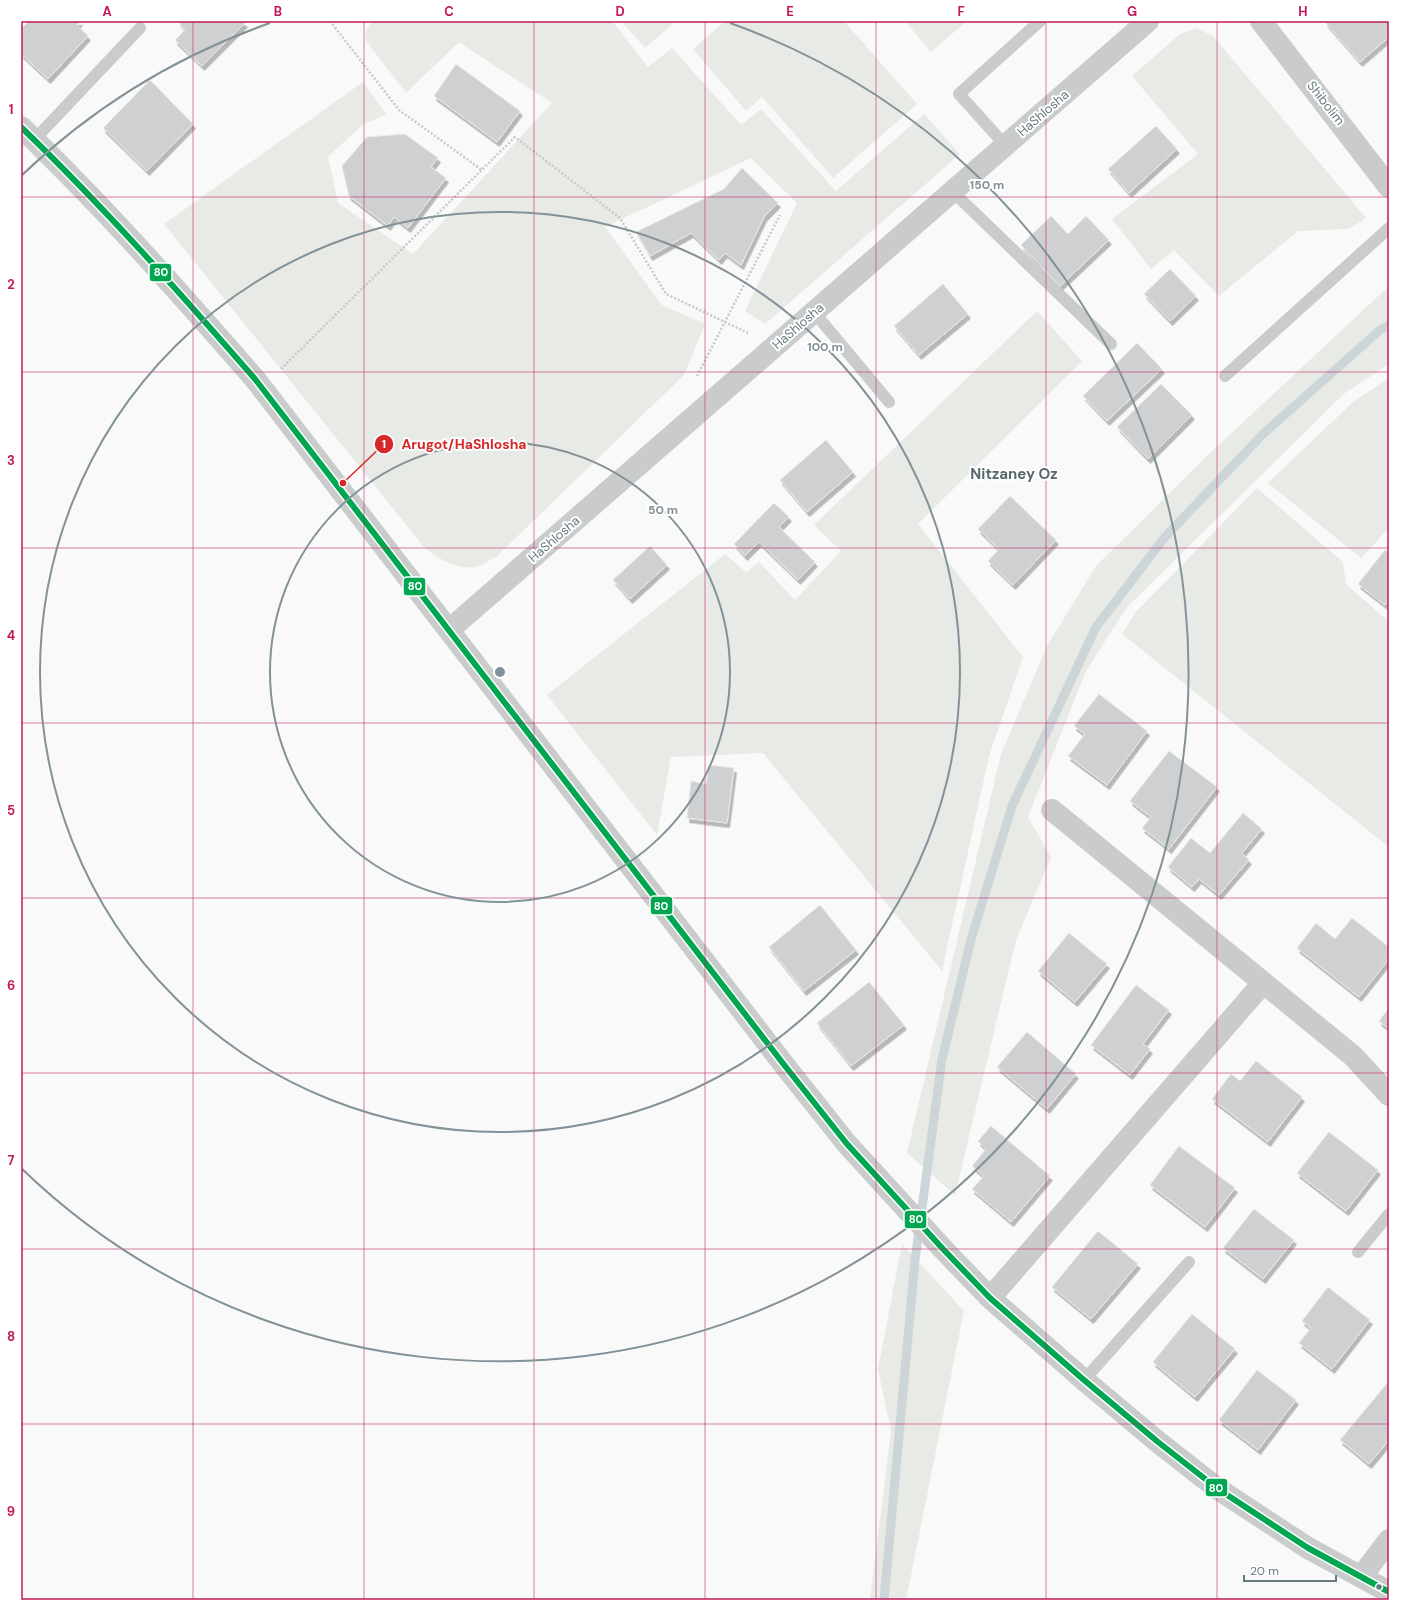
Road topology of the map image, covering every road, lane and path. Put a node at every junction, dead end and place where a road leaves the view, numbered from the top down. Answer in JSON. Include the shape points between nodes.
{"nodes":[{"id":1,"x":330,"y":21,"type":"edge"},
{"id":2,"x":1040,"y":21,"type":"edge"},
{"id":3,"x":1148,"y":21,"type":"edge"},
{"id":4,"x":1266,"y":23,"type":"edge"},
{"id":5,"x":140,"y":28,"type":"dead end"},
{"id":6,"x":28,"y":134,"type":"edge"},
{"id":7,"x":1005,"y":145,"type":"junction"},
{"id":8,"x":482,"y":170,"type":"junction"},
{"id":9,"x":1389,"y":187,"type":"edge"},
{"id":10,"x":952,"y":191,"type":"junction"},
{"id":11,"x":780,"y":215,"type":"dead end"},
{"id":12,"x":1389,"y":228,"type":"edge"},
{"id":13,"x":814,"y":312,"type":"junction"},
{"id":14,"x":725,"y":322,"type":"junction"},
{"id":15,"x":1111,"y":344,"type":"dead end"},
{"id":16,"x":776,"y":346,"type":"junction"},
{"id":17,"x":1226,"y":376,"type":"dead end"},
{"id":18,"x":696,"y":379,"type":"dead end"},
{"id":19,"x":262,"y":389,"type":"junction"},
{"id":20,"x":888,"y":402,"type":"dead end"},
{"id":21,"x":449,"y":630,"type":"junction"},
{"id":22,"x":1052,"y":810,"type":"dead end"},
{"id":23,"x":1263,"y":983,"type":"junction"},
{"id":24,"x":1389,"y":1095,"type":"edge"},
{"id":25,"x":1389,"y":1214,"type":"edge"},
{"id":26,"x":1358,"y":1252,"type":"dead end"},
{"id":27,"x":1189,"y":1262,"type":"dead end"},
{"id":28,"x":990,"y":1298,"type":"junction"},
{"id":29,"x":1084,"y":1380,"type":"junction"},
{"id":30,"x":1389,"y":1540,"type":"edge"},
{"id":31,"x":1361,"y":1578,"type":"junction"},
{"id":32,"x":1389,"y":1592,"type":"edge"}],
"edges":[{"from":1,"to":8,"type":"path","via":[[399,110]]},
{"from":2,"to":7,"type":"lane","via":[[959,94]]},
{"from":3,"to":7,"type":"street","name":"HaShlosha"},
{"from":4,"to":9,"type":"street","name":"Shibolim"},
{"from":5,"to":6,"type":"lane"},
{"from":6,"to":19,"type":"street","via":[[163,274]]},
{"from":7,"to":10,"type":"street","name":"HaShlosha"},
{"from":8,"to":14,"type":"path","via":[[515,137],[620,218],[666,294]]},
{"from":8,"to":19,"type":"path"},
{"from":10,"to":13,"type":"street","name":"HaShlosha"},
{"from":10,"to":15,"type":"lane"},
{"from":11,"to":14,"type":"path"},
{"from":12,"to":17,"type":"lane"},
{"from":13,"to":16,"type":"street","name":"HaShlosha"},
{"from":13,"to":20,"type":"lane"},
{"from":14,"to":16,"type":"path"},
{"from":14,"to":18,"type":"path"},
{"from":16,"to":21,"type":"street","name":"HaShlosha"},
{"from":19,"to":21,"type":"street"},
{"from":21,"to":28,"type":"street","via":[[847,1144]]},
{"from":22,"to":23,"type":"street"},
{"from":23,"to":24,"type":"street","via":[[1352,1056]]},
{"from":23,"to":28,"type":"street"},
{"from":25,"to":26,"type":"lane"},
{"from":27,"to":29,"type":"lane"},
{"from":28,"to":29,"type":"street"},
{"from":29,"to":31,"type":"street","via":[[1218,1488],[1308,1548]]},
{"from":30,"to":31,"type":"street"},
{"from":31,"to":32,"type":"street"}]}
